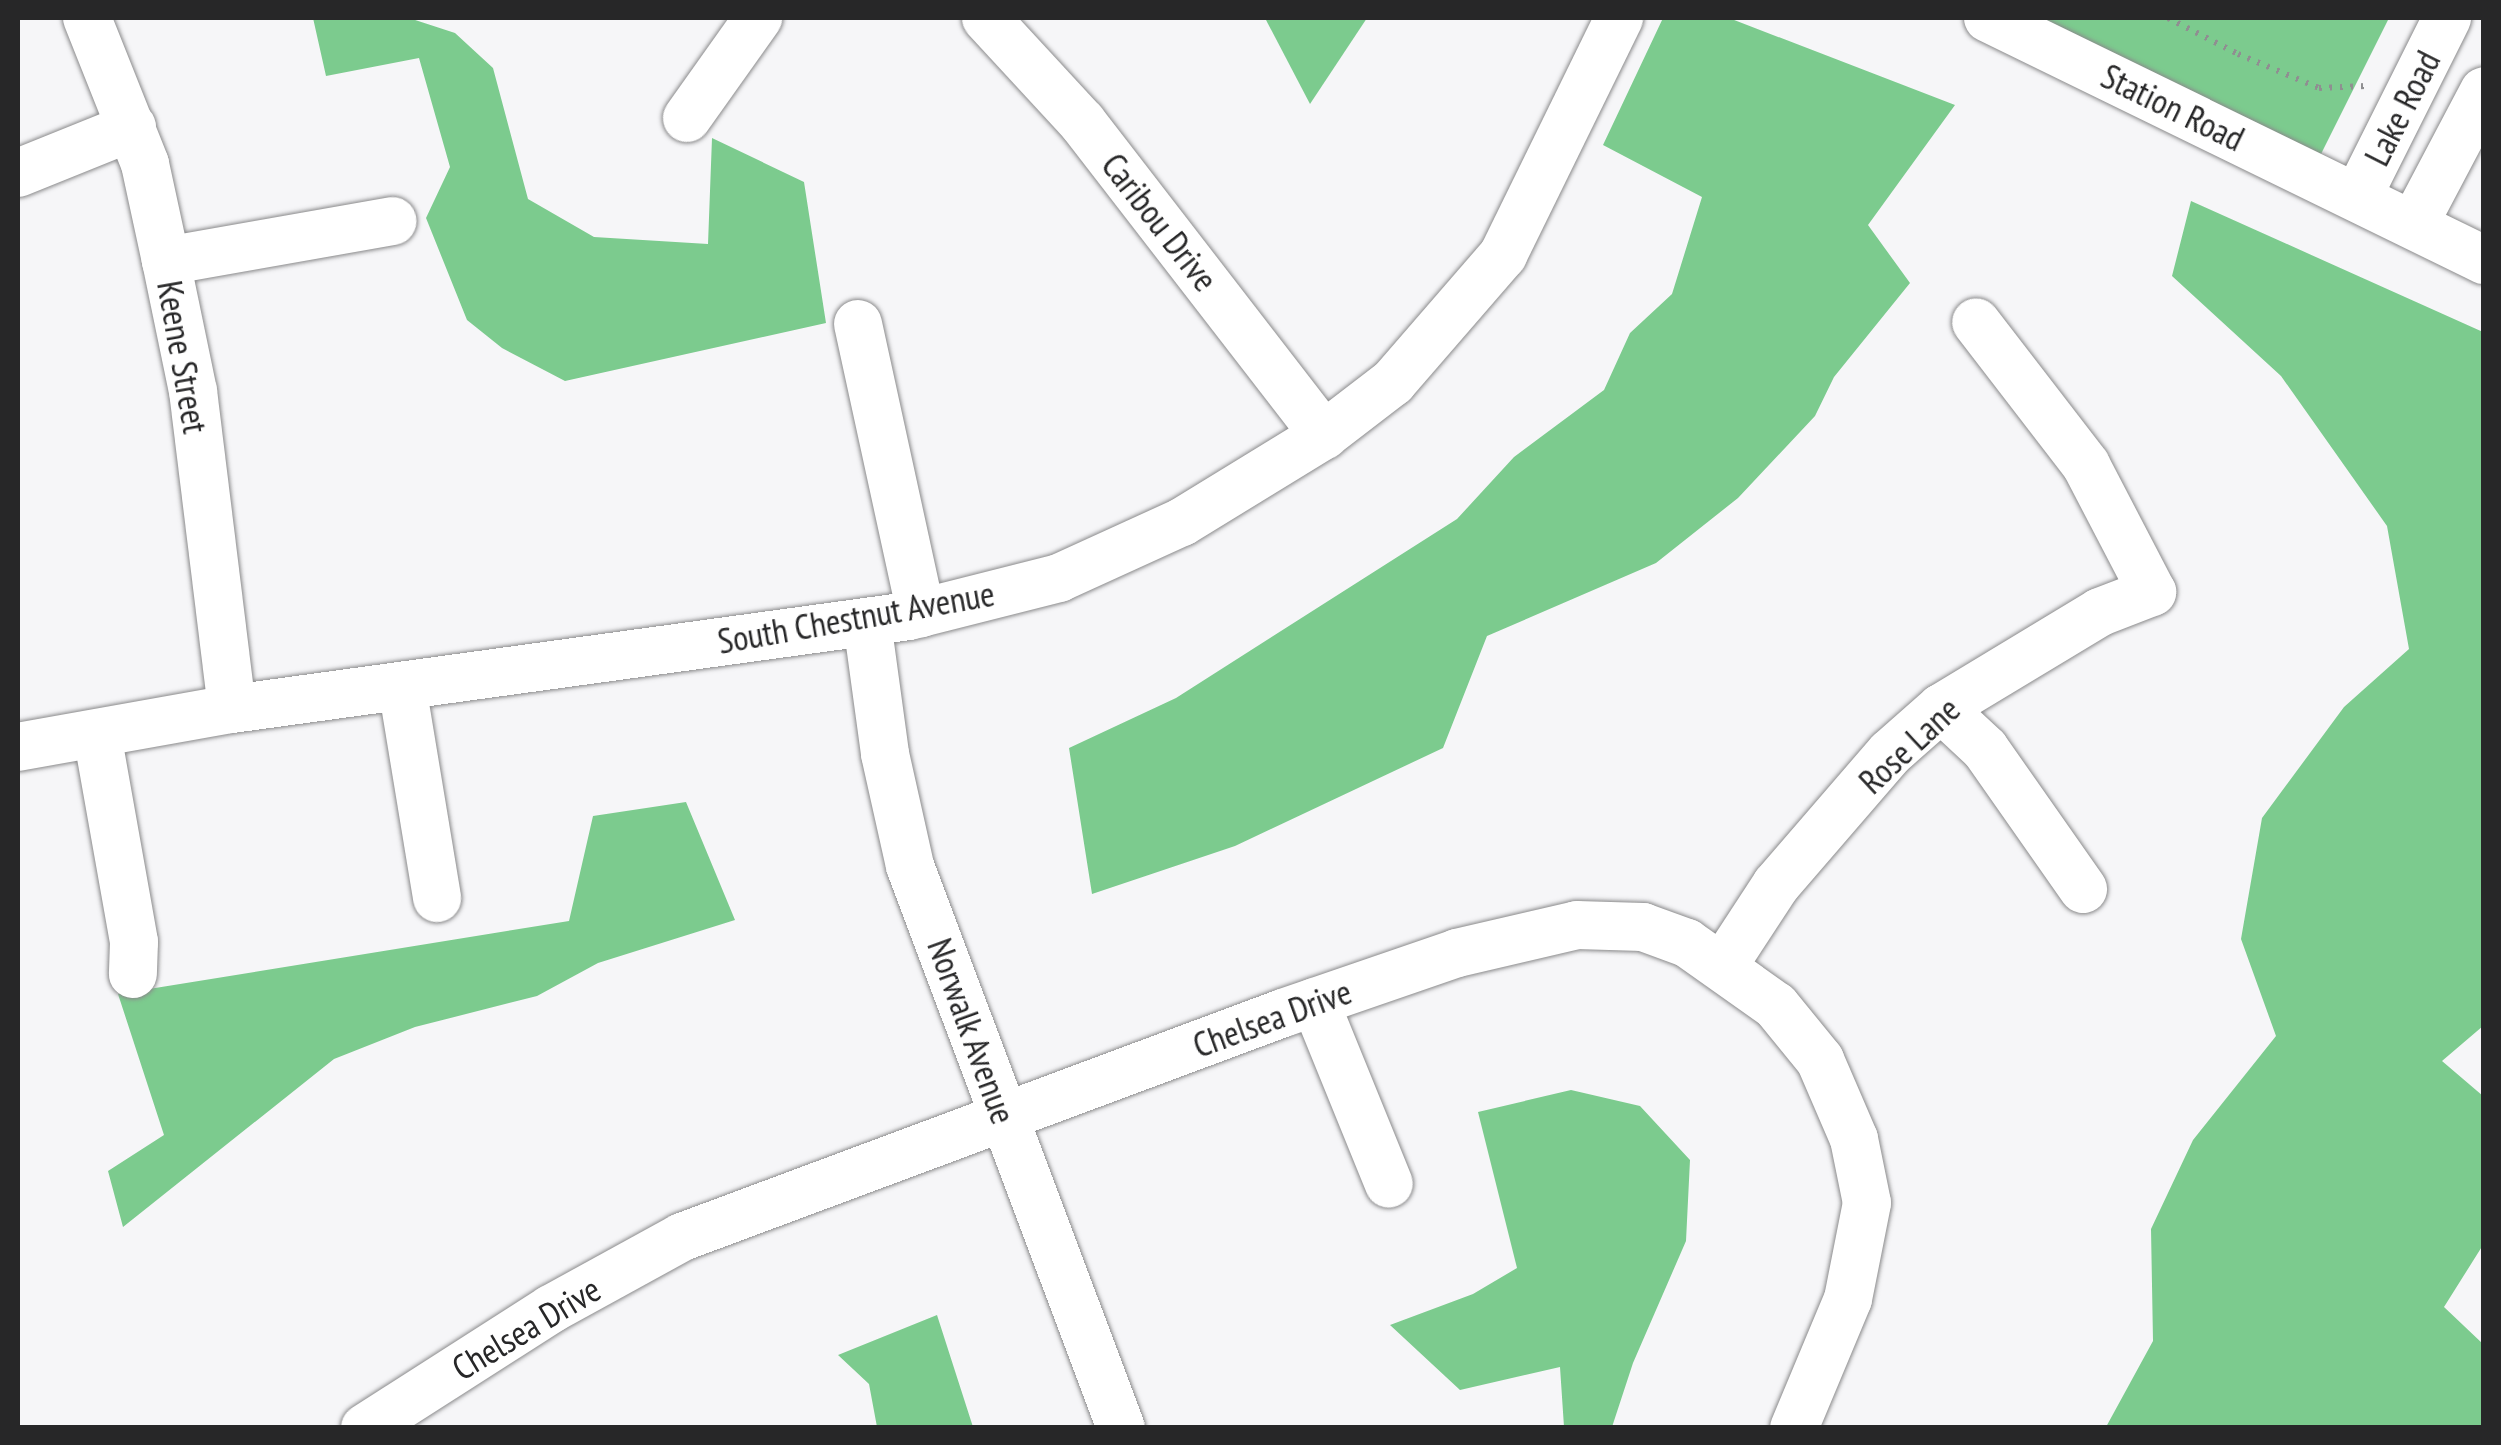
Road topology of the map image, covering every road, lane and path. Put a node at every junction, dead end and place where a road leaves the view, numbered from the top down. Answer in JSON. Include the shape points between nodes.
{"nodes":[{"id":1,"x":87,"y":18,"type":"edge"},
{"id":2,"x":758,"y":18,"type":"edge"},
{"id":3,"x":986,"y":18,"type":"edge"},
{"id":4,"x":1620,"y":18,"type":"edge"},
{"id":5,"x":1988,"y":18,"type":"edge"},
{"id":6,"x":2168,"y":18,"type":"edge"},
{"id":7,"x":2447,"y":18,"type":"edge"},
{"id":8,"x":2377,"y":86,"type":"dead end"},
{"id":9,"x":2484,"y":91,"type":"edge"},
{"id":10,"x":687,"y":118,"type":"dead end"},
{"id":11,"x":132,"y":127,"type":"junction"},
{"id":12,"x":18,"y":173,"type":"edge"},
{"id":13,"x":2358,"y":196,"type":"junction"},
{"id":14,"x":393,"y":221,"type":"dead end"},
{"id":15,"x":2414,"y":224,"type":"junction"},
{"id":16,"x":2484,"y":260,"type":"edge"},
{"id":17,"x":166,"y":261,"type":"junction"},
{"id":18,"x":1976,"y":322,"type":"dead end"},
{"id":19,"x":858,"y":324,"type":"dead end"},
{"id":20,"x":1324,"y":434,"type":"junction"},
{"id":21,"x":921,"y":613,"type":"junction"},
{"id":22,"x":867,"y":622,"type":"junction"},
{"id":23,"x":402,"y":686,"type":"junction"},
{"id":24,"x":1941,"y":708,"type":"junction"},
{"id":25,"x":232,"y":709,"type":"junction"},
{"id":26,"x":96,"y":734,"type":"junction"},
{"id":27,"x":18,"y":747,"type":"edge"},
{"id":28,"x":2083,"y":890,"type":"dead end"},
{"id":29,"x":436,"y":898,"type":"dead end"},
{"id":30,"x":1724,"y":966,"type":"junction"},
{"id":31,"x":133,"y":974,"type":"dead end"},
{"id":32,"x":1315,"y":1002,"type":"junction"},
{"id":33,"x":1004,"y":1117,"type":"junction"},
{"id":34,"x":1389,"y":1184,"type":"dead end"},
{"id":35,"x":365,"y":1428,"type":"edge"},
{"id":36,"x":1122,"y":1428,"type":"edge"},
{"id":37,"x":1794,"y":1428,"type":"edge"}],
"edges":[{"from":1,"to":11,"type":"street","name":"Keene Street"},
{"from":2,"to":10,"type":"street"},
{"from":3,"to":20,"type":"street","name":"Caribou Drive","via":[[1082,122]]},
{"from":4,"to":20,"type":"street","name":"South Chestnut Avenue","via":[[1502,255],[1393,382]]},
{"from":5,"to":13,"type":"street","name":"Station Road"},
{"from":6,"to":8,"type":"path","via":[[2319,88]]},
{"from":7,"to":13,"type":"street","name":"Lake Road"},
{"from":9,"to":15,"type":"street","name":"Lake Road"},
{"from":11,"to":12,"type":"street"},
{"from":11,"to":17,"type":"street","name":"Keene Street"},
{"from":13,"to":15,"type":"street","name":"Lake Road"},
{"from":14,"to":17,"type":"street"},
{"from":15,"to":16,"type":"street","name":"Lake Road"},
{"from":17,"to":25,"type":"street","name":"Keene Street","via":[[193,391]]},
{"from":18,"to":24,"type":"street","name":"Rose Lane","via":[[2086,465],[2152,592],[2100,612]]},
{"from":19,"to":21,"type":"street"},
{"from":20,"to":21,"type":"street","name":"South Chestnut Avenue","via":[[1182,522],[1058,578]]},
{"from":21,"to":22,"type":"street","name":"South Chestnut Avenue"},
{"from":22,"to":23,"type":"street","name":"South Chestnut Avenue"},
{"from":22,"to":33,"type":"street","name":"Norwalk Avenue","via":[[910,866]]},
{"from":23,"to":25,"type":"street","name":"South Chestnut Avenue"},
{"from":23,"to":29,"type":"street"},
{"from":24,"to":28,"type":"street","via":[[1984,749]]},
{"from":24,"to":30,"type":"street","name":"Rose Lane","via":[[1890,754],[1776,885]]},
{"from":25,"to":26,"type":"street","name":"South Chestnut Avenue"},
{"from":26,"to":27,"type":"street","name":"South Chestnut Avenue"},
{"from":26,"to":31,"type":"street","via":[[134,942]]},
{"from":30,"to":32,"type":"street","name":"Chelsea Drive","via":[[1643,927],[1577,925],[1457,953]]},
{"from":30,"to":37,"type":"street","name":"Chelsea Drive","via":[[1776,1006],[1820,1060],[1854,1139],[1868,1203],[1848,1299]]},
{"from":32,"to":33,"type":"street","name":"Chelsea Drive"},
{"from":32,"to":34,"type":"street"},
{"from":33,"to":35,"type":"street","name":"Chelsea Drive","via":[[682,1237],[550,1309]]},
{"from":33,"to":36,"type":"street","name":"Norwalk Avenue"}]}
